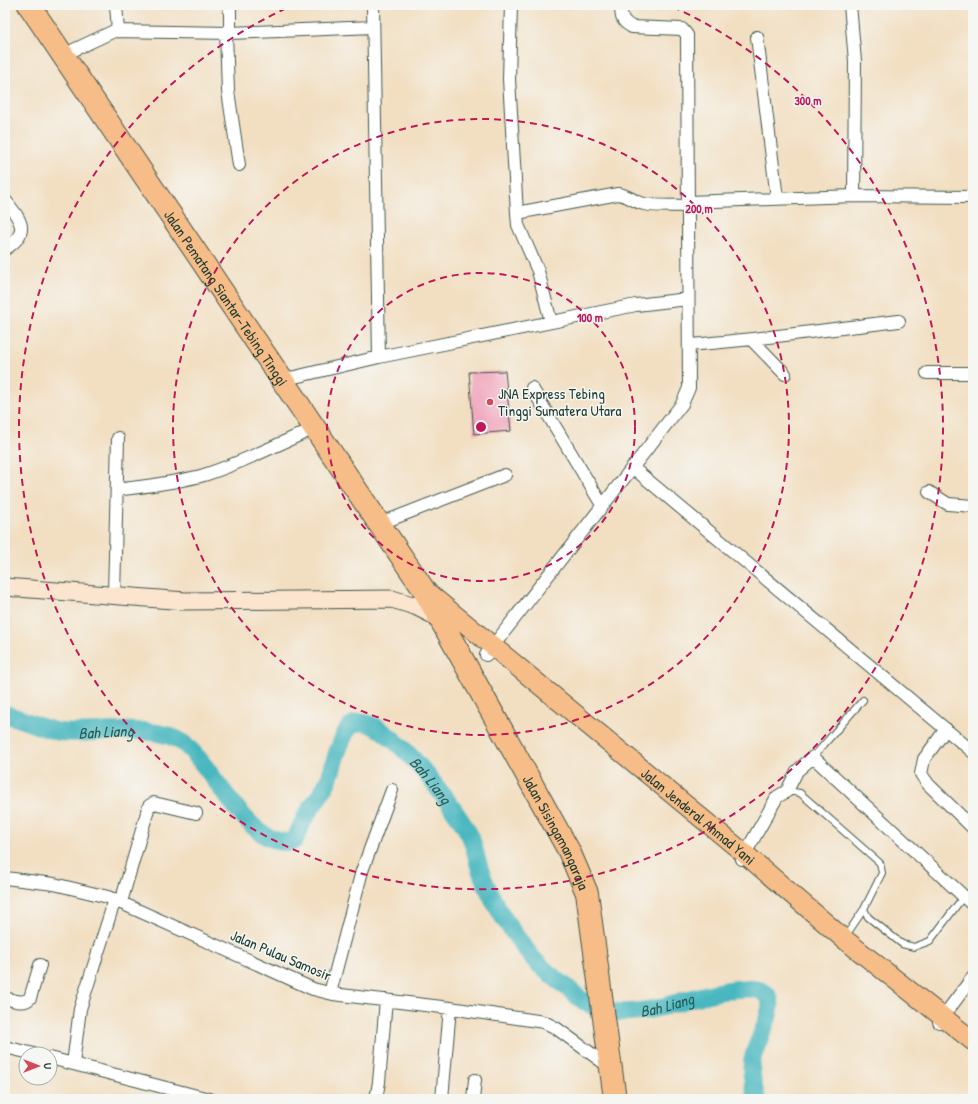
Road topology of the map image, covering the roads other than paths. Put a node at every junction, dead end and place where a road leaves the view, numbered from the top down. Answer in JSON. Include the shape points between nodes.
{"nodes":[{"id":1,"x":29,"y":5,"type":"edge"},
{"id":2,"x":116,"y":5,"type":"edge"},
{"id":3,"x":230,"y":5,"type":"edge"},
{"id":4,"x":373,"y":5,"type":"edge"},
{"id":5,"x":511,"y":5,"type":"edge"},
{"id":6,"x":621,"y":5,"type":"edge"},
{"id":7,"x":850,"y":5,"type":"edge"},
{"id":8,"x":373,"y":27,"type":"junction"},
{"id":9,"x":118,"y":31,"type":"junction"},
{"id":10,"x":228,"y":33,"type":"junction"},
{"id":11,"x":757,"y":37,"type":"dead end"},
{"id":12,"x":63,"y":55,"type":"junction"},
{"id":13,"x":239,"y":165,"type":"dead end"},
{"id":14,"x":854,"y":196,"type":"junction"},
{"id":15,"x":973,"y":197,"type":"edge"},
{"id":16,"x":777,"y":198,"type":"junction"},
{"id":17,"x":5,"y":200,"type":"edge"},
{"id":18,"x":688,"y":204,"type":"junction"},
{"id":19,"x":517,"y":213,"type":"junction"},
{"id":20,"x":5,"y":250,"type":"edge"},
{"id":21,"x":688,"y":299,"type":"junction"},
{"id":22,"x":898,"y":321,"type":"dead end"},
{"id":23,"x":552,"y":322,"type":"junction"},
{"id":24,"x":752,"y":340,"type":"junction"},
{"id":25,"x":689,"y":345,"type":"junction"},
{"id":26,"x":379,"y":357,"type":"junction"},
{"id":27,"x":927,"y":373,"type":"dead end"},
{"id":28,"x":973,"y":373,"type":"edge"},
{"id":29,"x":785,"y":374,"type":"dead end"},
{"id":30,"x":282,"y":380,"type":"junction"},
{"id":31,"x":532,"y":388,"type":"dead end"},
{"id":32,"x":314,"y":428,"type":"junction"},
{"id":33,"x":118,"y":438,"type":"dead end"},
{"id":34,"x":632,"y":467,"type":"junction"},
{"id":35,"x":505,"y":475,"type":"dead end"},
{"id":36,"x":117,"y":490,"type":"junction"},
{"id":37,"x":929,"y":492,"type":"dead end"},
{"id":38,"x":602,"y":505,"type":"junction"},
{"id":39,"x":973,"y":506,"type":"edge"},
{"id":40,"x":379,"y":524,"type":"junction"},
{"id":41,"x":5,"y":586,"type":"edge"},
{"id":42,"x":424,"y":590,"type":"junction"},
{"id":43,"x":114,"y":595,"type":"junction"},
{"id":44,"x":392,"y":599,"type":"junction"},
{"id":45,"x":440,"y":618,"type":"junction"},
{"id":46,"x":489,"y":650,"type":"junction"},
{"id":47,"x":864,"y":700,"type":"dead end"},
{"id":48,"x":946,"y":729,"type":"junction"},
{"id":49,"x":973,"y":752,"type":"edge"},
{"id":50,"x":813,"y":757,"type":"junction"},
{"id":51,"x":392,"y":790,"type":"dead end"},
{"id":52,"x":787,"y":791,"type":"junction"},
{"id":53,"x":196,"y":813,"type":"dead end"},
{"id":54,"x":973,"y":828,"type":"edge"},
{"id":55,"x":743,"y":858,"type":"junction"},
{"id":56,"x":5,"y":878,"type":"edge"},
{"id":57,"x":964,"y":896,"type":"junction"},
{"id":58,"x":118,"y":901,"type":"junction"},
{"id":59,"x":973,"y":905,"type":"edge"},
{"id":60,"x":864,"y":909,"type":"junction"},
{"id":61,"x":843,"y":941,"type":"junction"},
{"id":62,"x":40,"y":965,"type":"dead end"},
{"id":63,"x":973,"y":977,"type":"edge"},
{"id":64,"x":330,"y":994,"type":"junction"},
{"id":65,"x":5,"y":998,"type":"edge"},
{"id":66,"x":386,"y":1000,"type":"junction"},
{"id":67,"x":450,"y":1008,"type":"junction"},
{"id":68,"x":941,"y":1019,"type":"junction"},
{"id":69,"x":973,"y":1041,"type":"edge"},
{"id":70,"x":5,"y":1047,"type":"edge"},
{"id":71,"x":973,"y":1049,"type":"edge"},
{"id":72,"x":18,"y":1050,"type":"edge"},
{"id":73,"x":58,"y":1060,"type":"edge"},
{"id":74,"x":73,"y":1064,"type":"junction"},
{"id":75,"x":611,"y":1068,"type":"junction"},
{"id":76,"x":474,"y":1080,"type":"dead end"},
{"id":77,"x":209,"y":1099,"type":"edge"},
{"id":78,"x":376,"y":1099,"type":"edge"},
{"id":79,"x":442,"y":1099,"type":"edge"},
{"id":80,"x":473,"y":1099,"type":"edge"},
{"id":81,"x":615,"y":1099,"type":"edge"}],
"edges":[{"from":1,"to":12,"type":"highway","name":"Jalan Pematang Siantar–Tebing Tinggi"},
{"from":2,"to":9,"type":"street"},
{"from":3,"to":10,"type":"street"},
{"from":4,"to":8,"type":"street"},
{"from":5,"to":19,"type":"street","via":[[509,79]]},
{"from":6,"to":18,"type":"street","via":[[621,18],[632,27],[682,29],[687,35]]},
{"from":7,"to":14,"type":"street","via":[[855,61]]},
{"from":8,"to":10,"type":"street"},
{"from":8,"to":26,"type":"street"},
{"from":9,"to":10,"type":"street"},
{"from":9,"to":12,"type":"street"},
{"from":10,"to":13,"type":"street","via":[[228,91]]},
{"from":11,"to":16,"type":"street"},
{"from":12,"to":30,"type":"highway","name":"Jalan Pematang Siantar–Tebing Tinggi"},
{"from":14,"to":15,"type":"street"},
{"from":14,"to":16,"type":"street"},
{"from":16,"to":18,"type":"street"},
{"from":17,"to":20,"type":"street","via":[[21,221],[18,239]]},
{"from":18,"to":19,"type":"street","via":[[646,205],[624,194],[618,194]]},
{"from":18,"to":21,"type":"street"},
{"from":19,"to":23,"type":"street","via":[[518,225],[538,271]]},
{"from":21,"to":23,"type":"street","via":[[636,305]]},
{"from":21,"to":25,"type":"street"},
{"from":22,"to":24,"type":"street"},
{"from":23,"to":26,"type":"street"},
{"from":24,"to":25,"type":"street"},
{"from":24,"to":29,"type":"street"},
{"from":25,"to":34,"type":"street","via":[[689,388],[686,397]]},
{"from":26,"to":30,"type":"street"},
{"from":27,"to":28,"type":"street"},
{"from":30,"to":32,"type":"highway","name":"Jalan Pematang Siantar–Tebing Tinggi"},
{"from":31,"to":38,"type":"street"},
{"from":32,"to":36,"type":"street","via":[[236,464],[204,475],[166,484]]},
{"from":32,"to":40,"type":"highway","name":"Jalan Pematang Siantar–Tebing Tinggi"},
{"from":33,"to":36,"type":"street"},
{"from":34,"to":38,"type":"street"},
{"from":34,"to":48,"type":"street"},
{"from":35,"to":40,"type":"street"},
{"from":36,"to":43,"type":"street"},
{"from":37,"to":39,"type":"street","via":[[948,504]]},
{"from":38,"to":46,"type":"street"},
{"from":40,"to":42,"type":"highway","name":"Jalan Pematang Siantar–Tebing Tinggi"},
{"from":41,"to":43,"type":"street"},
{"from":42,"to":44,"type":"street","via":[[405,592]]},
{"from":42,"to":45,"type":"highway","name":"Jalan Sisingamangaraja"},
{"from":42,"to":46,"type":"main road","name":"Jalan Jenderal Ahmad Yani"},
{"from":43,"to":44,"type":"street","via":[[185,601]]},
{"from":44,"to":45,"type":"street"},
{"from":45,"to":46,"type":"main road","name":"Jalan Jenderal Ahmad Yani"},
{"from":45,"to":75,"type":"highway","name":"Jalan Sisingamangaraja","via":[[569,852],[587,893]]},
{"from":46,"to":55,"type":"main road","name":"Jalan Jenderal Ahmad Yani"},
{"from":47,"to":50,"type":"lane"},
{"from":48,"to":49,"type":"street"},
{"from":48,"to":54,"type":"street","via":[[924,759],[921,774]]},
{"from":50,"to":52,"type":"street","via":[[797,771]]},
{"from":50,"to":57,"type":"street"},
{"from":51,"to":64,"type":"street","via":[[362,872]]},
{"from":52,"to":55,"type":"street","via":[[777,797]]},
{"from":52,"to":60,"type":"lane","via":[[800,793],[880,863],[882,873]]},
{"from":53,"to":58,"type":"street","via":[[154,803],[149,806]]},
{"from":55,"to":61,"type":"main road","name":"Jalan Jenderal Ahmad Yani"},
{"from":56,"to":58,"type":"street","name":"Jalan Pulau Samosir","via":[[54,884]]},
{"from":57,"to":59,"type":"street"},
{"from":57,"to":60,"type":"lane","via":[[930,941],[914,947],[902,944],[868,917]]},
{"from":58,"to":64,"type":"street","name":"Jalan Pulau Samosir","via":[[313,989]]},
{"from":58,"to":74,"type":"street","via":[[80,1009]]},
{"from":60,"to":61,"type":"lane"},
{"from":61,"to":68,"type":"main road","name":"Jalan Jenderal Ahmad Yani"},
{"from":62,"to":65,"type":"street","via":[[28,1001]]},
{"from":63,"to":68,"type":"street"},
{"from":64,"to":66,"type":"street","name":"Jalan Pulau Samosir"},
{"from":66,"to":67,"type":"street","name":"Jalan Pulau Samosir"},
{"from":66,"to":78,"type":"street"},
{"from":67,"to":75,"type":"street","name":"Jalan Pulau Samosir","via":[[544,1022]]},
{"from":67,"to":79,"type":"street"},
{"from":68,"to":69,"type":"main road","name":"Jalan Jenderal Ahmad Yani"},
{"from":68,"to":71,"type":"main road","name":"Jalan Jenderal Ahmad Yani"},
{"from":70,"to":72,"type":"street"},
{"from":73,"to":74,"type":"street"},
{"from":74,"to":77,"type":"street"},
{"from":75,"to":81,"type":"highway","name":"Jalan Sisingamangaraja"},
{"from":76,"to":80,"type":"street"}]}
